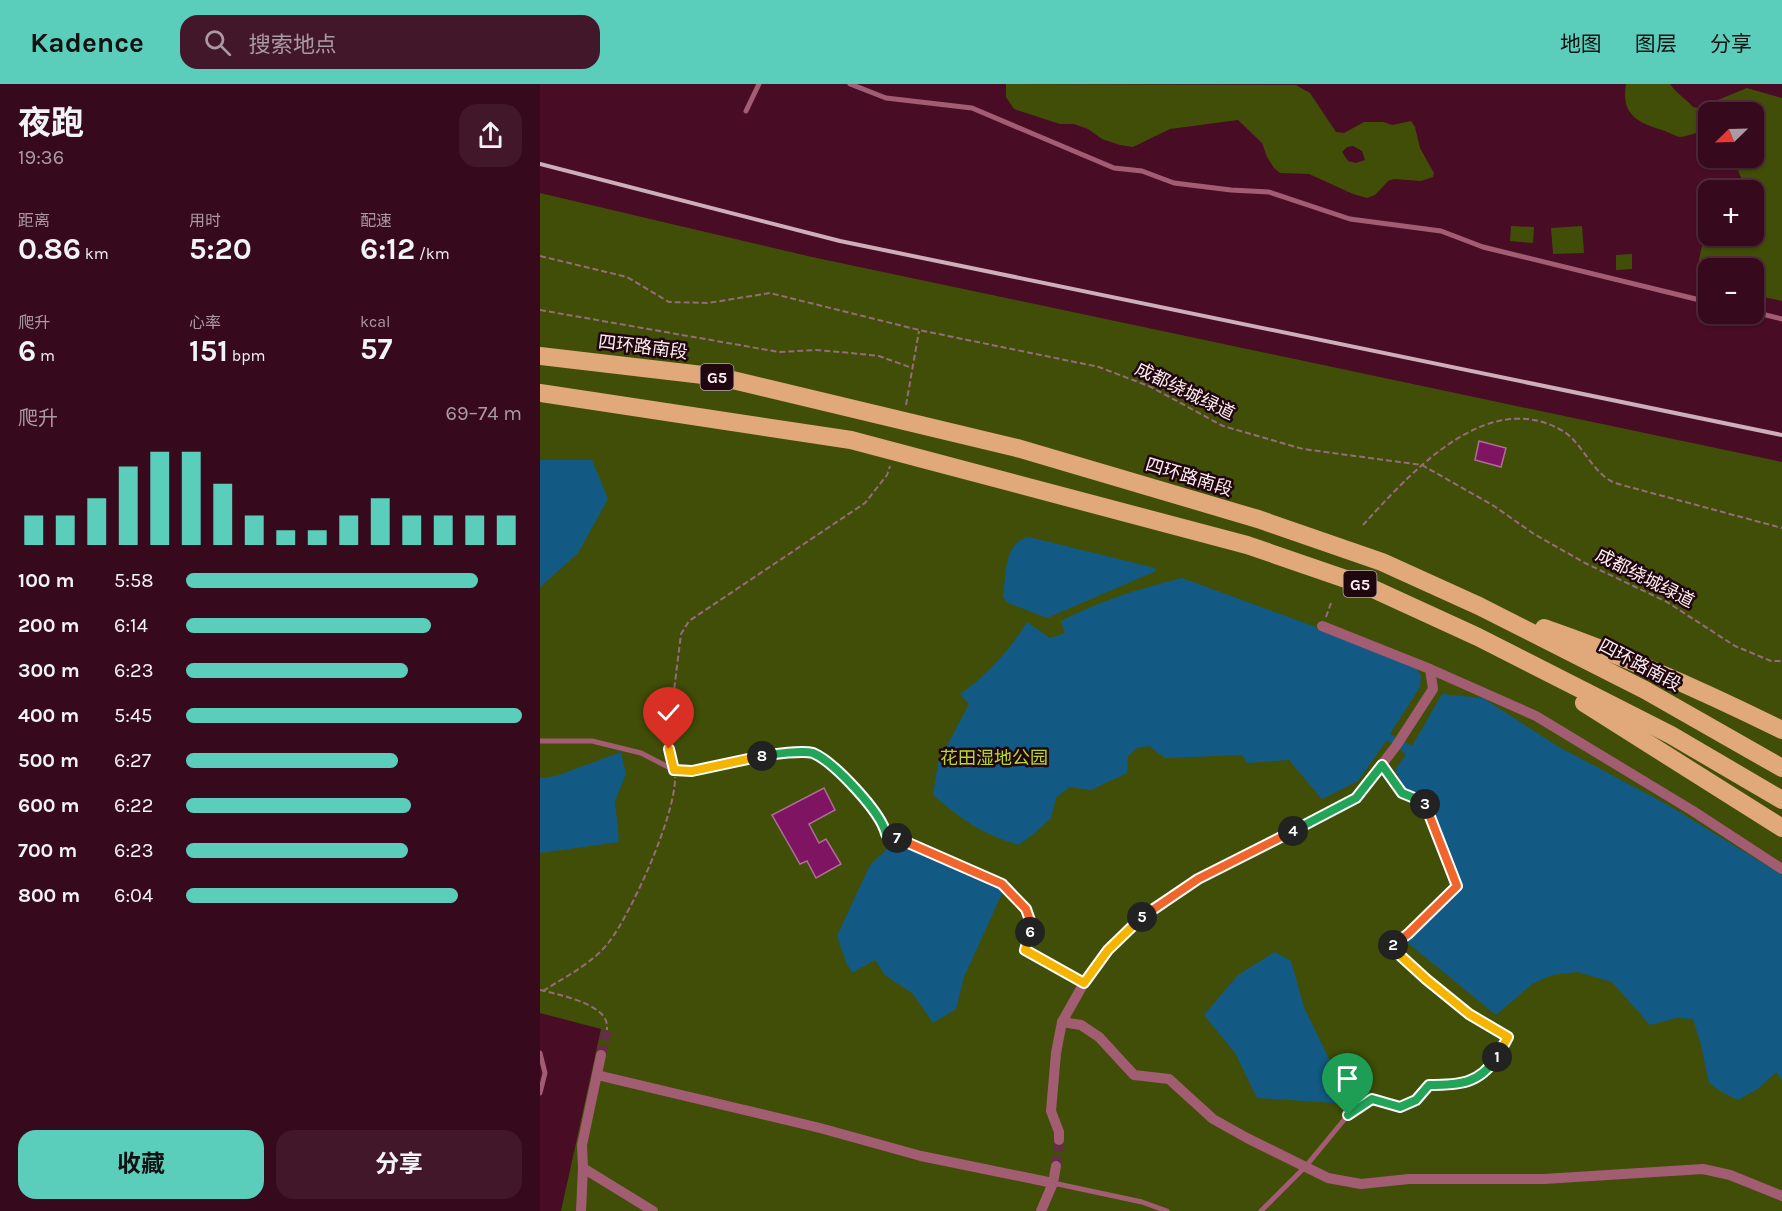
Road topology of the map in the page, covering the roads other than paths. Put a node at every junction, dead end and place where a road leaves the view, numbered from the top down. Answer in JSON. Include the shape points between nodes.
{"nodes":[{"id":1,"x":759,"y":84,"type":"edge"},
{"id":2,"x":850,"y":84,"type":"edge"},
{"id":3,"x":746,"y":111,"type":"dead end"},
{"id":4,"x":1698,"y":300,"type":"edge"},
{"id":5,"x":1764,"y":314,"type":"edge"},
{"id":6,"x":1782,"y":319,"type":"edge"},
{"id":7,"x":540,"y":356,"type":"edge"},
{"id":8,"x":540,"y":393,"type":"edge"},
{"id":9,"x":1479,"y":606,"type":"junction"},
{"id":10,"x":1322,"y":626,"type":"road end"},
{"id":11,"x":1478,"y":637,"type":"junction"},
{"id":12,"x":1430,"y":669,"type":"junction"},
{"id":13,"x":1782,"y":730,"type":"edge"},
{"id":14,"x":540,"y":741,"type":"edge"},
{"id":15,"x":1382,"y":765,"type":"junction"},
{"id":16,"x":1782,"y":768,"type":"edge"},
{"id":17,"x":1782,"y":800,"type":"edge"},
{"id":18,"x":1782,"y":828,"type":"edge"},
{"id":19,"x":886,"y":834,"type":"road end"},
{"id":20,"x":1782,"y":869,"type":"edge"},
{"id":21,"x":1062,"y":1022,"type":"junction"},
{"id":22,"x":540,"y":1053,"type":"edge"},
{"id":23,"x":601,"y":1055,"type":"tunnel mouth"},
{"id":24,"x":597,"y":1075,"type":"junction"},
{"id":25,"x":540,"y":1093,"type":"edge"},
{"id":26,"x":1059,"y":1140,"type":"tunnel mouth"},
{"id":27,"x":1056,"y":1166,"type":"tunnel mouth"},
{"id":28,"x":1306,"y":1166,"type":"junction"},
{"id":29,"x":583,"y":1168,"type":"junction"},
{"id":30,"x":1053,"y":1183,"type":"junction"},
{"id":31,"x":1782,"y":1196,"type":"edge"},
{"id":32,"x":581,"y":1211,"type":"edge"},
{"id":33,"x":653,"y":1211,"type":"edge"},
{"id":34,"x":1041,"y":1211,"type":"edge"},
{"id":35,"x":1167,"y":1211,"type":"edge"},
{"id":36,"x":1260,"y":1211,"type":"edge"}],
"edges":[{"from":1,"to":3,"type":"lane"},
{"from":2,"to":4,"type":"lane","via":[[886,98],[972,108],[1114,168],[1142,171],[1174,183],[1269,192],[1350,219],[1442,231],[1483,247]]},
{"from":5,"to":6,"type":"lane"},
{"from":7,"to":9,"type":"highway","name":"四环路南段","number":"G5","via":[[720,377],[1017,448],[1258,519],[1382,562]]},
{"from":8,"to":11,"type":"highway","number":"G5","via":[[851,440],[1247,545],[1369,587]]},
{"from":9,"to":13,"type":"highway","via":[[1588,644]]},
{"from":9,"to":16,"type":"highway","name":"四环路南段","number":"G5","via":[[1645,690]]},
{"from":10,"to":12,"type":"street"},
{"from":11,"to":17,"type":"highway","number":"G5","via":[[1671,735]]},
{"from":11,"to":18,"type":"highway"},
{"from":12,"to":15,"type":"street","via":[[1433,689]]},
{"from":12,"to":20,"type":"street","via":[[1536,716]]},
{"from":14,"to":19,"type":"lane","via":[[592,741],[641,753],[674,770],[692,771],[765,756],[810,752],[840,771],[884,823]]},
{"from":15,"to":21,"type":"street","via":[[1356,798],[1198,879],[1145,913],[1108,950]]},
{"from":15,"to":28,"type":"lane","via":[[1402,793],[1424,802],[1457,886],[1391,947],[1469,1014],[1508,1037],[1495,1060],[1475,1080],[1429,1085],[1416,1100],[1400,1107],[1372,1099],[1348,1115]]},
{"from":21,"to":26,"type":"street","via":[[1051,1111]]},
{"from":21,"to":28,"type":"street","via":[[1081,1025],[1099,1037],[1134,1075],[1169,1079],[1213,1119]]},
{"from":22,"to":25,"type":"lane","via":[[545,1073]]},
{"from":23,"to":24,"type":"street"},
{"from":24,"to":29,"type":"street","via":[[582,1145]]},
{"from":24,"to":30,"type":"street","via":[[921,1156]]},
{"from":27,"to":30,"type":"street"},
{"from":28,"to":31,"type":"street","via":[[1328,1178],[1360,1184],[1410,1179],[1544,1179],[1703,1169],[1730,1175]]},
{"from":28,"to":36,"type":"lane"},
{"from":29,"to":32,"type":"street"},
{"from":29,"to":33,"type":"street"},
{"from":30,"to":34,"type":"street"},
{"from":30,"to":35,"type":"lane"}]}
